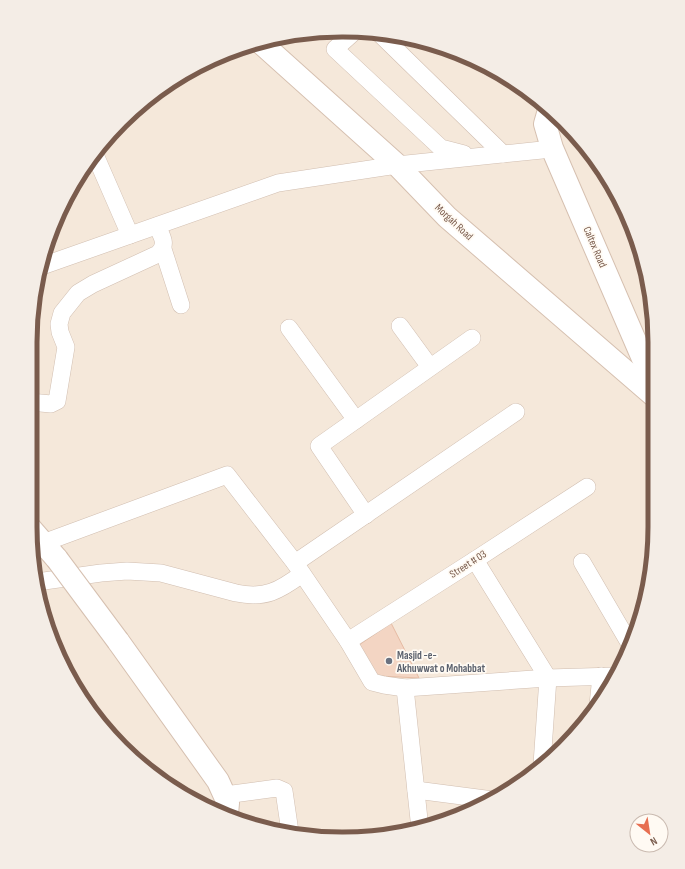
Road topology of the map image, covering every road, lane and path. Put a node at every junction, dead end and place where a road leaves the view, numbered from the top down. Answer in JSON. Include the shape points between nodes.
{"nodes":[{"id":1,"x":348,"y":37,"type":"edge"},
{"id":2,"x":387,"y":41,"type":"edge"},
{"id":3,"x":265,"y":47,"type":"edge"},
{"id":4,"x":547,"y":116,"type":"edge"},
{"id":5,"x":552,"y":148,"type":"junction"},
{"id":6,"x":503,"y":154,"type":"junction"},
{"id":7,"x":477,"y":157,"type":"junction"},
{"id":8,"x":97,"y":160,"type":"edge"},
{"id":9,"x":397,"y":165,"type":"junction"},
{"id":10,"x":157,"y":226,"type":"junction"},
{"id":11,"x":130,"y":235,"type":"junction"},
{"id":12,"x":163,"y":249,"type":"junction"},
{"id":13,"x":47,"y":264,"type":"edge"},
{"id":14,"x":181,"y":305,"type":"dead end"},
{"id":15,"x":400,"y":326,"type":"dead end"},
{"id":16,"x":289,"y":328,"type":"dead end"},
{"id":17,"x":472,"y":338,"type":"dead end"},
{"id":18,"x":430,"y":367,"type":"junction"},
{"id":19,"x":648,"y":370,"type":"edge"},
{"id":20,"x":648,"y":392,"type":"edge"},
{"id":21,"x":37,"y":403,"type":"edge"},
{"id":22,"x":516,"y":412,"type":"dead end"},
{"id":23,"x":356,"y":420,"type":"junction"},
{"id":24,"x":587,"y":487,"type":"dead end"},
{"id":25,"x":366,"y":515,"type":"junction"},
{"id":26,"x":37,"y":536,"type":"edge"},
{"id":27,"x":475,"y":560,"type":"junction"},
{"id":28,"x":582,"y":562,"type":"dead end"},
{"id":29,"x":298,"y":569,"type":"junction"},
{"id":30,"x":42,"y":581,"type":"edge"},
{"id":31,"x":627,"y":639,"type":"edge"},
{"id":32,"x":348,"y":641,"type":"junction"},
{"id":33,"x":608,"y":676,"type":"edge"},
{"id":34,"x":548,"y":678,"type":"junction"},
{"id":35,"x":405,"y":688,"type":"junction"},
{"id":36,"x":542,"y":757,"type":"edge"},
{"id":37,"x":416,"y":790,"type":"junction"},
{"id":38,"x":481,"y":798,"type":"edge"},
{"id":39,"x":226,"y":805,"type":"edge"},
{"id":40,"x":419,"y":823,"type":"edge"},
{"id":41,"x":289,"y":827,"type":"edge"}],
"edges":[{"from":1,"to":7,"type":"street","via":[[335,49],[441,148]]},
{"from":2,"to":6,"type":"street"},
{"from":3,"to":9,"type":"street","name":"Morgah Road"},
{"from":4,"to":5,"type":"street","name":"Caltex Road","via":[[544,124]]},
{"from":5,"to":6,"type":"street"},
{"from":5,"to":19,"type":"street","name":"Caltex Road"},
{"from":6,"to":7,"type":"street"},
{"from":7,"to":9,"type":"street"},
{"from":8,"to":11,"type":"street"},
{"from":9,"to":10,"type":"street","via":[[278,183]]},
{"from":9,"to":20,"type":"street","name":"Morgah Road","via":[[447,217]]},
{"from":10,"to":11,"type":"street"},
{"from":10,"to":12,"type":"street","via":[[164,241]]},
{"from":11,"to":13,"type":"street"},
{"from":12,"to":14,"type":"street"},
{"from":12,"to":21,"type":"street","via":[[158,254],[78,293],[62,313],[59,324],[66,347],[57,401],[51,404]]},
{"from":15,"to":18,"type":"street"},
{"from":16,"to":23,"type":"street"},
{"from":17,"to":18,"type":"street"},
{"from":18,"to":23,"type":"street"},
{"from":22,"to":25,"type":"street"},
{"from":23,"to":25,"type":"street","via":[[319,446]]},
{"from":24,"to":27,"type":"street","name":"Street # 03"},
{"from":25,"to":29,"type":"street"},
{"from":26,"to":29,"type":"street","via":[[227,475]]},
{"from":26,"to":39,"type":"street","bridge":true,"via":[[58,559],[218,781]]},
{"from":27,"to":32,"type":"street","name":"Street # 03"},
{"from":27,"to":34,"type":"street"},
{"from":28,"to":31,"type":"street"},
{"from":29,"to":30,"type":"street","via":[[283,588],[248,596],[160,573],[127,571]]},
{"from":29,"to":32,"type":"street"},
{"from":32,"to":35,"type":"street","via":[[372,682]]},
{"from":33,"to":34,"type":"street"},
{"from":34,"to":35,"type":"street"},
{"from":34,"to":36,"type":"street"},
{"from":35,"to":37,"type":"street"},
{"from":37,"to":38,"type":"street"},
{"from":37,"to":40,"type":"street"},
{"from":39,"to":41,"type":"street","via":[[277,788],[284,791]]}]}
